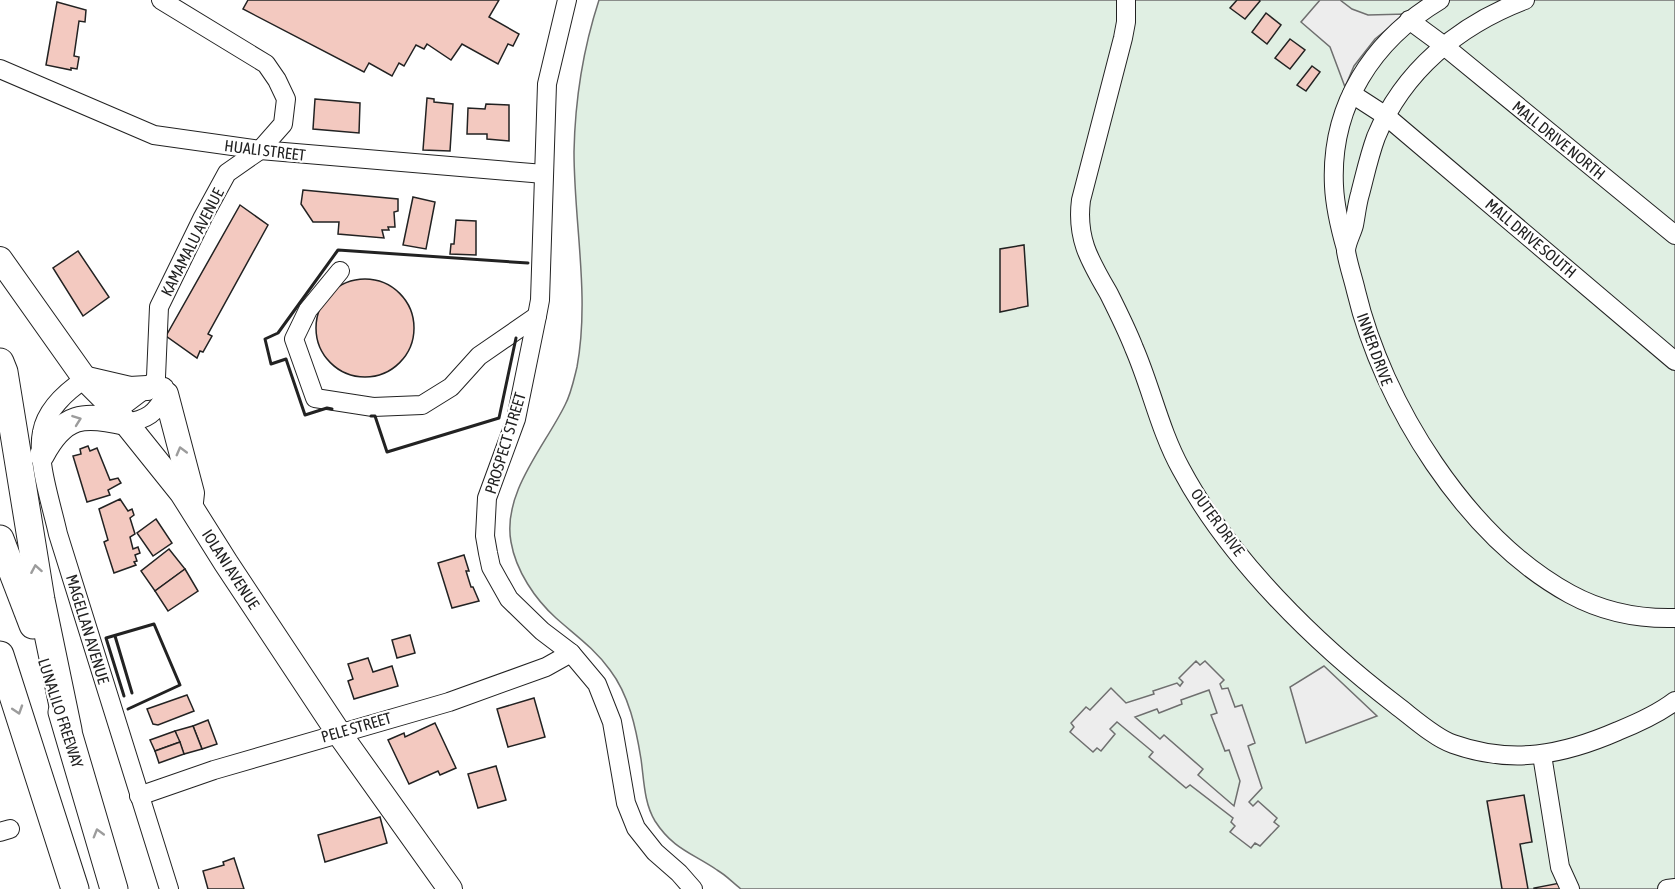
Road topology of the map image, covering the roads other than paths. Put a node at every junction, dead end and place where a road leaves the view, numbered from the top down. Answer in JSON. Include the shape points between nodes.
{"nodes":[{"id":1,"x":161,"y":0,"type":"edge"},
{"id":2,"x":567,"y":0,"type":"edge"},
{"id":3,"x":1126,"y":0,"type":"edge"},
{"id":4,"x":1440,"y":0,"type":"edge"},
{"id":5,"x":1525,"y":0,"type":"edge"},
{"id":6,"x":1409,"y":20,"type":"junction"},
{"id":7,"x":1443,"y":45,"type":"junction"},
{"id":8,"x":0,"y":69,"type":"edge"},
{"id":9,"x":1352,"y":94,"type":"junction"},
{"id":10,"x":1386,"y":116,"type":"junction"},
{"id":11,"x":260,"y":150,"type":"junction"},
{"id":12,"x":544,"y":174,"type":"junction"},
{"id":13,"x":1675,"y":235,"type":"edge"},
{"id":14,"x":1346,"y":249,"type":"junction"},
{"id":15,"x":0,"y":259,"type":"edge"},
{"id":16,"x":340,"y":271,"type":"dead end"},
{"id":17,"x":537,"y":316,"type":"junction"},
{"id":18,"x":1675,"y":361,"type":"edge"},
{"id":19,"x":0,"y":362,"type":"edge"},
{"id":20,"x":85,"y":379,"type":"junction"},
{"id":21,"x":156,"y":391,"type":"junction"},
{"id":22,"x":121,"y":417,"type":"junction"},
{"id":23,"x":42,"y":455,"type":"junction"},
{"id":24,"x":191,"y":508,"type":"junction"},
{"id":25,"x":0,"y":539,"type":"edge"},
{"id":26,"x":1675,"y":618,"type":"edge"},
{"id":27,"x":571,"y":653,"type":"junction"},
{"id":28,"x":0,"y":655,"type":"edge"},
{"id":29,"x":1675,"y":701,"type":"edge"},
{"id":30,"x":68,"y":730,"type":"junction"},
{"id":31,"x":338,"y":732,"type":"junction"},
{"id":32,"x":1542,"y":755,"type":"junction"},
{"id":33,"x":139,"y":796,"type":"junction"},
{"id":34,"x":1675,"y":888,"type":"edge"},
{"id":35,"x":75,"y":889,"type":"edge"},
{"id":36,"x":114,"y":889,"type":"edge"},
{"id":37,"x":169,"y":889,"type":"edge"},
{"id":38,"x":450,"y":889,"type":"edge"},
{"id":39,"x":693,"y":889,"type":"edge"},
{"id":40,"x":1570,"y":889,"type":"edge"},
{"id":41,"x":1667,"y":889,"type":"edge"}],
"edges":[{"from":1,"to":11,"type":"street","name":"KAMAMALU AVENUE","via":[[266,64],[277,80],[286,99],[283,124]]},
{"from":2,"to":12,"type":"street","name":"PROSPECT STREET","via":[[547,84]]},
{"from":3,"to":32,"type":"street","name":"OUTER DRIVE","via":[[1123,38],[1081,200],[1080,224],[1085,250],[1126,329],[1180,468],[1257,575],[1308,629],[1376,690],[1450,743],[1486,753]]},
{"from":4,"to":6,"type":"street"},
{"from":5,"to":7,"type":"street","name":"INNER DRIVE","via":[[1483,18]]},
{"from":6,"to":7,"type":"street","name":"MALL DRIVE NORTH"},
{"from":6,"to":9,"type":"street","via":[[1376,54]]},
{"from":7,"to":10,"type":"street","name":"INNER DRIVE","via":[[1410,80]]},
{"from":7,"to":13,"type":"street","name":"MALL DRIVE NORTH"},
{"from":8,"to":11,"type":"street","name":"HUALI STREET","via":[[154,135]]},
{"from":9,"to":10,"type":"street","name":"MALL DRIVE SOUTH"},
{"from":9,"to":14,"type":"street","via":[[1340,126],[1334,166],[1336,206]]},
{"from":10,"to":14,"type":"street","name":"INNER DRIVE","via":[[1369,157]]},
{"from":10,"to":18,"type":"street","name":"MALL DRIVE SOUTH"},
{"from":11,"to":12,"type":"street","name":"HUALI STREET"},
{"from":11,"to":21,"type":"street","name":"KAMAMALU AVENUE","via":[[227,173],[159,307]]},
{"from":12,"to":17,"type":"street","name":"PROSPECT STREET"},
{"from":14,"to":26,"type":"street","name":"INNER DRIVE","via":[[1360,310],[1391,392],[1432,459],[1490,531],[1539,574],[1586,602],[1640,617]]},
{"from":15,"to":20,"type":"main road","name":"IOLANI AVENUE"},
{"from":16,"to":17,"type":"street","via":[[308,310],[294,339],[315,398],[373,407],[422,405],[451,387],[479,356]]},
{"from":17,"to":27,"type":"street","name":"PROSPECT STREET","via":[[516,419],[487,498],[485,536],[491,567],[509,599],[542,632]]},
{"from":30,"to":19,"type":"highway","one_way":true},
{"from":20,"to":21,"type":"main road"},
{"from":20,"to":22,"type":"main road","name":"IOLANI AVENUE"},
{"from":20,"to":23,"type":"street","name":"MAGELLAN AVENUE","via":[[62,398],[46,422]]},
{"from":21,"to":22,"type":"street","via":[[157,410],[143,420]]},
{"from":24,"to":21,"type":"main road","one_way":true,"via":[[192,493]]},
{"from":23,"to":22,"type":"main road","one_way":true,"via":[[59,429],[74,419]]},
{"from":22,"to":24,"type":"main road","name":"IOLANI AVENUE"},
{"from":23,"to":33,"type":"street","name":"MAGELLAN AVENUE","via":[[58,534]]},
{"from":24,"to":31,"type":"main road","name":"IOLANI AVENUE"},
{"from":25,"to":30,"type":"highway","name":"LUNALILO FREEWAY"},
{"from":27,"to":31,"type":"street","name":"PELE STREET","via":[[546,667],[449,702]]},
{"from":27,"to":39,"type":"street","name":"PROSPECT STREET","via":[[597,684],[612,722],[626,802],[636,828]]},
{"from":28,"to":35,"type":"highway","one_way":true},
{"from":29,"to":32,"type":"street","name":"OUTER DRIVE","via":[[1643,721],[1596,741]]},
{"from":36,"to":30,"type":"highway","name":"LUNALILO FREEWAY","one_way":true},
{"from":31,"to":33,"type":"street","name":"PELE STREET"},
{"from":31,"to":38,"type":"main road","name":"IOLANI AVENUE"},
{"from":32,"to":40,"type":"street","via":[[1560,867]]},
{"from":33,"to":37,"type":"street","name":"MAGELLAN AVENUE"},
{"from":34,"to":41,"type":"street"}]}
